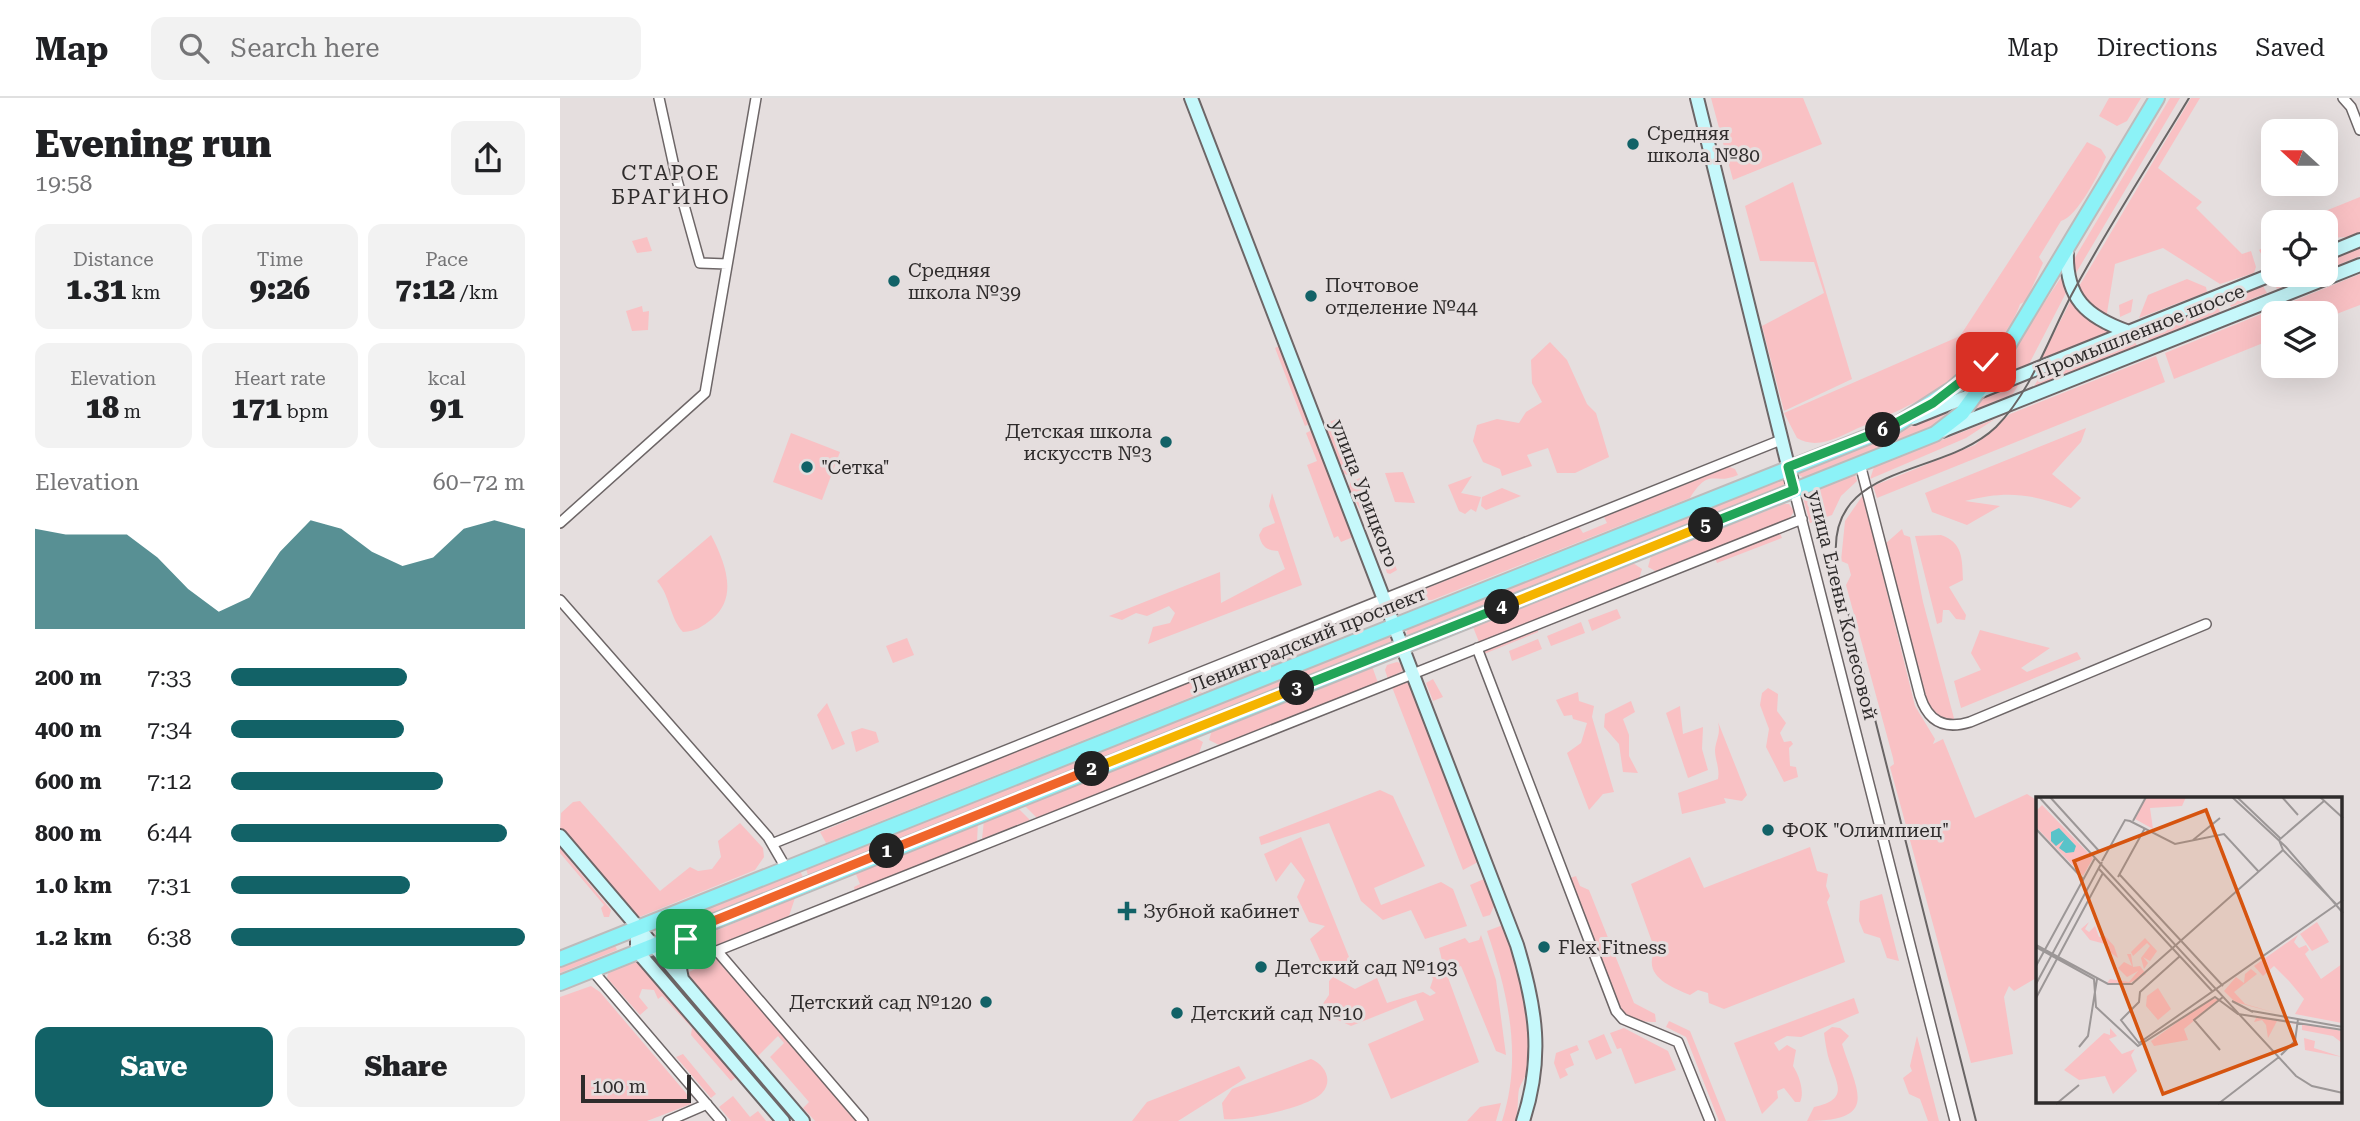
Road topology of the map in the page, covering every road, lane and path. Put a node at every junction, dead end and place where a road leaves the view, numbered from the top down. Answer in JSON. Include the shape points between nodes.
{"nodes":[{"id":1,"x":659,"y":98,"type":"edge"},
{"id":2,"x":755,"y":98,"type":"edge"},
{"id":3,"x":1191,"y":98,"type":"edge"},
{"id":4,"x":1697,"y":98,"type":"edge"},
{"id":5,"x":2157,"y":98,"type":"edge"},
{"id":6,"x":2343,"y":98,"type":"edge"},
{"id":7,"x":2360,"y":130,"type":"edge"},
{"id":8,"x":2360,"y":240,"type":"edge"},
{"id":9,"x":2338,"y":249,"type":"edge"},
{"id":10,"x":2067,"y":250,"type":"junction"},
{"id":11,"x":727,"y":264,"type":"junction"},
{"id":12,"x":2360,"y":265,"type":"edge"},
{"id":13,"x":2261,"y":279,"type":"edge"},
{"id":14,"x":2273,"y":287,"type":"edge"},
{"id":15,"x":2220,"y":295,"type":"junction"},
{"id":16,"x":2275,"y":298,"type":"junction"},
{"id":17,"x":2035,"y":302,"type":"junction"},
{"id":18,"x":2228,"y":316,"type":"junction"},
{"id":19,"x":2133,"y":330,"type":"junction"},
{"id":20,"x":2146,"y":349,"type":"junction"},
{"id":21,"x":1977,"y":393,"type":"junction"},
{"id":22,"x":1895,"y":426,"type":"junction"},
{"id":23,"x":1936,"y":434,"type":"junction"},
{"id":24,"x":1782,"y":440,"type":"junction"},
{"id":25,"x":1860,"y":464,"type":"junction"},
{"id":26,"x":1788,"y":467,"type":"junction"},
{"id":27,"x":1794,"y":490,"type":"junction"},
{"id":28,"x":1802,"y":519,"type":"junction"},
{"id":29,"x":560,"y":523,"type":"edge"},
{"id":30,"x":1385,"y":599,"type":"junction"},
{"id":31,"x":560,"y":600,"type":"edge"},
{"id":32,"x":2206,"y":624,"type":"dead end"},
{"id":33,"x":1395,"y":626,"type":"junction"},
{"id":34,"x":1403,"y":646,"type":"junction"},
{"id":35,"x":1477,"y":648,"type":"junction"},
{"id":36,"x":1414,"y":673,"type":"junction"},
{"id":37,"x":560,"y":836,"type":"edge"},
{"id":38,"x":774,"y":843,"type":"junction"},
{"id":39,"x":786,"y":868,"type":"junction"},
{"id":40,"x":637,"y":927,"type":"junction"},
{"id":41,"x":696,"y":928,"type":"junction"},
{"id":42,"x":652,"y":945,"type":"junction"},
{"id":43,"x":637,"y":951,"type":"junction"},
{"id":44,"x":718,"y":952,"type":"junction"},
{"id":45,"x":560,"y":959,"type":"edge"},
{"id":46,"x":679,"y":966,"type":"junction"},
{"id":47,"x":592,"y":970,"type":"junction"},
{"id":48,"x":682,"y":980,"type":"junction"},
{"id":49,"x":560,"y":983,"type":"edge"},
{"id":50,"x":707,"y":1104,"type":"junction"},
{"id":51,"x":668,"y":1121,"type":"edge"},
{"id":52,"x":721,"y":1121,"type":"edge"},
{"id":53,"x":783,"y":1121,"type":"edge"},
{"id":54,"x":803,"y":1121,"type":"edge"},
{"id":55,"x":863,"y":1121,"type":"edge"},
{"id":56,"x":1523,"y":1121,"type":"edge"},
{"id":57,"x":1710,"y":1121,"type":"edge"},
{"id":58,"x":1955,"y":1121,"type":"edge"}],
"edges":[{"from":1,"to":11,"type":"street","via":[[700,263]]},
{"from":2,"to":11,"type":"street"},
{"from":3,"to":30,"type":"main road","name":"улица Урицкого"},
{"from":4,"to":24,"type":"main road","name":"улица Елены Колесовой"},
{"from":5,"to":10,"type":"main road","name":"Ленинградский проспект"},
{"from":6,"to":7,"type":"street"},
{"from":8,"to":9,"type":"main road"},
{"from":10,"to":17,"type":"main road","name":"Ленинградский проспект"},
{"from":10,"to":19,"type":"main road","via":[[2069,278],[2081,304],[2098,319]]},
{"from":11,"to":29,"type":"street","via":[[705,393]]},
{"from":12,"to":16,"type":"main road","name":"Промышленное шоссе"},
{"from":13,"to":15,"type":"main road","name":"Промышленное шоссе"},
{"from":14,"to":16,"type":"main road"},
{"from":15,"to":18,"type":"main road"},
{"from":15,"to":19,"type":"main road","name":"Промышленное шоссе"},
{"from":16,"to":18,"type":"main road","name":"Промышленное шоссе"},
{"from":17,"to":21,"type":"main road","name":"Ленинградский проспект"},
{"from":17,"to":22,"type":"main road","name":"Ленинградский проспект","via":[[2002,346],[1970,376]]},
{"from":18,"to":20,"type":"main road","name":"Промышленное шоссе"},
{"from":19,"to":20,"type":"main road"},
{"from":19,"to":21,"type":"main road","name":"Промышленное шоссе"},
{"from":20,"to":23,"type":"main road","name":"Промышленное шоссе"},
{"from":21,"to":22,"type":"main road","name":"Промышленное шоссе"},
{"from":21,"to":23,"type":"main road","name":"Ленинградский проспект","via":[[1954,421]]},
{"from":22,"to":26,"type":"main road","name":"Ленинградский проспект"},
{"from":23,"to":25,"type":"main road","name":"Ленинградский проспект"},
{"from":24,"to":26,"type":"main road","name":"улица Елены Колесовой"},
{"from":24,"to":30,"type":"street"},
{"from":25,"to":27,"type":"main road","name":"Ленинградский проспект"},
{"from":25,"to":32,"type":"street","via":[[1920,696],[1930,718],[1940,723],[1970,722]]},
{"from":26,"to":27,"type":"main road","name":"улица Елены Колесовой"},
{"from":26,"to":33,"type":"main road","name":"Ленинградский проспект"},
{"from":27,"to":28,"type":"street","name":"улица Елены Колесовой"},
{"from":27,"to":34,"type":"main road","name":"Ленинградский проспект"},
{"from":28,"to":35,"type":"street"},
{"from":28,"to":58,"type":"street","name":"улица Елены Колесовой"},
{"from":30,"to":33,"type":"main road","name":"улица Урицкого"},
{"from":30,"to":38,"type":"street"},
{"from":31,"to":38,"type":"street"},
{"from":33,"to":34,"type":"main road","name":"улица Урицкого"},
{"from":33,"to":39,"type":"main road","name":"Ленинградский проспект"},
{"from":34,"to":36,"type":"main road","name":"улица Урицкого"},
{"from":34,"to":41,"type":"main road","name":"Ленинградский проспект"},
{"from":35,"to":36,"type":"street"},
{"from":35,"to":57,"type":"street","via":[[1616,1011],[1623,1019],[1678,1042]]},
{"from":36,"to":44,"type":"street"},
{"from":36,"to":56,"type":"main road","name":"улица Урицкого","via":[[1526,974],[1538,1048]]},
{"from":37,"to":40,"type":"main road"},
{"from":38,"to":39,"type":"street"},
{"from":39,"to":40,"type":"main road","name":"Ленинградский проспект"},
{"from":40,"to":42,"type":"main road"},
{"from":40,"to":43,"type":"main road"},
{"from":40,"to":45,"type":"main road","name":"Ленинградский проспект"},
{"from":41,"to":42,"type":"main road","name":"Ленинградский проспект"},
{"from":41,"to":46,"type":"main road","via":[[680,950]]},
{"from":42,"to":43,"type":"main road","name":"Ленинградский проспект"},
{"from":42,"to":48,"type":"main road"},
{"from":43,"to":47,"type":"main road","name":"Ленинградский проспект"},
{"from":43,"to":53,"type":"main road"},
{"from":44,"to":46,"type":"street"},
{"from":44,"to":55,"type":"street"},
{"from":46,"to":48,"type":"main road"},
{"from":47,"to":49,"type":"main road","name":"Ленинградский проспект"},
{"from":47,"to":50,"type":"street"},
{"from":48,"to":54,"type":"main road"},
{"from":50,"to":51,"type":"street"},
{"from":50,"to":52,"type":"street"}]}
